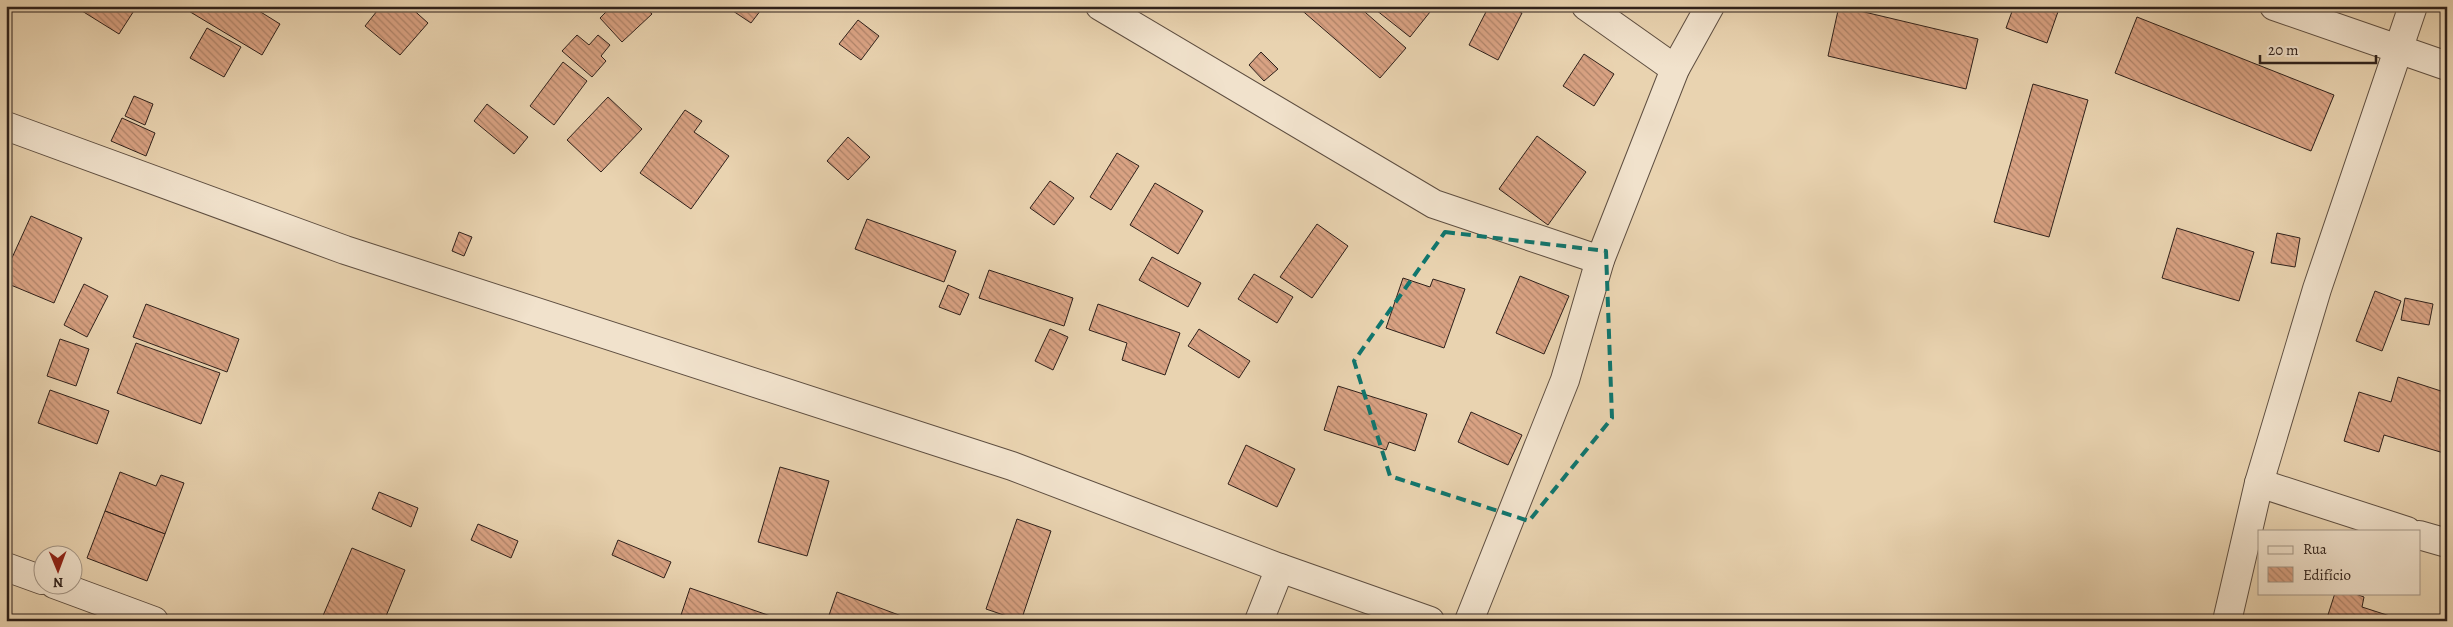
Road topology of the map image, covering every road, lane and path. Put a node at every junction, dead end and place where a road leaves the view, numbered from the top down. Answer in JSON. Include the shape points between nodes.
{"nodes":[{"id":1,"x":1100,"y":6,"type":"edge"},
{"id":2,"x":1586,"y":6,"type":"edge"},
{"id":3,"x":1710,"y":6,"type":"edge"},
{"id":4,"x":2274,"y":6,"type":"edge"},
{"id":5,"x":2413,"y":6,"type":"edge"},
{"id":6,"x":2399,"y":50,"type":"junction"},
{"id":7,"x":2447,"y":66,"type":"edge"},
{"id":8,"x":1675,"y":69,"type":"junction"},
{"id":9,"x":6,"y":126,"type":"edge"},
{"id":10,"x":1600,"y":260,"type":"junction"},
{"id":11,"x":2259,"y":483,"type":"junction"},
{"id":12,"x":2404,"y":530,"type":"edge"},
{"id":13,"x":2420,"y":534,"type":"edge"},
{"id":14,"x":2447,"y":543,"type":"edge"},
{"id":15,"x":6,"y":567,"type":"edge"},
{"id":16,"x":1280,"y":568,"type":"junction"},
{"id":17,"x":32,"y":576,"type":"edge"},
{"id":18,"x":81,"y":594,"type":"edge"},
{"id":19,"x":154,"y":621,"type":"edge"},
{"id":20,"x":1259,"y":621,"type":"edge"},
{"id":21,"x":1430,"y":621,"type":"edge"},
{"id":22,"x":1469,"y":621,"type":"edge"},
{"id":23,"x":2227,"y":621,"type":"edge"}],
"edges":[{"from":1,"to":10,"type":"street","via":[[1434,204]]},
{"from":2,"to":8,"type":"street"},
{"from":3,"to":8,"type":"street"},
{"from":4,"to":6,"type":"street"},
{"from":5,"to":6,"type":"street"},
{"from":6,"to":7,"type":"street"},
{"from":6,"to":11,"type":"street","via":[[2317,289]]},
{"from":8,"to":10,"type":"street"},
{"from":9,"to":16,"type":"street","via":[[344,250],[1012,466]]},
{"from":10,"to":22,"type":"street","via":[[1565,380]]},
{"from":11,"to":12,"type":"street"},
{"from":11,"to":23,"type":"street"},
{"from":13,"to":14,"type":"street"},
{"from":15,"to":17,"type":"street"},
{"from":16,"to":20,"type":"street"},
{"from":16,"to":21,"type":"street"},
{"from":18,"to":19,"type":"street"}]}
